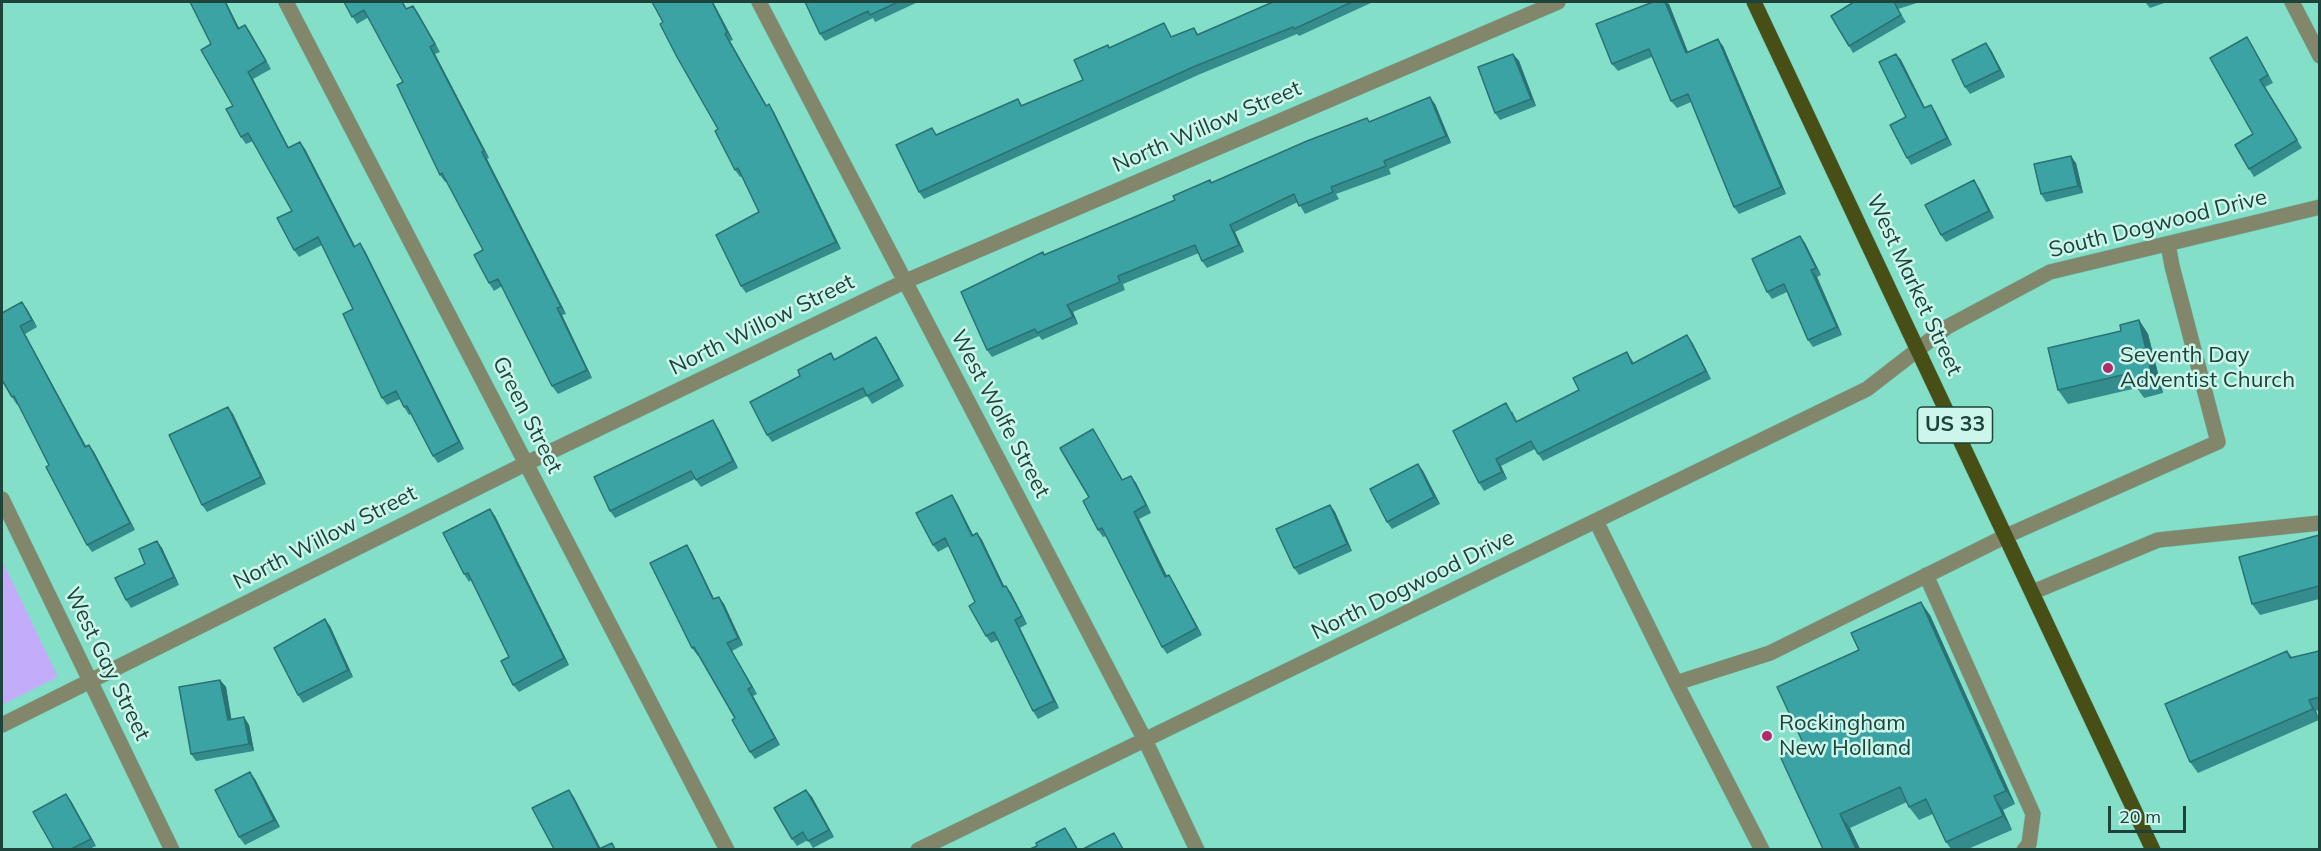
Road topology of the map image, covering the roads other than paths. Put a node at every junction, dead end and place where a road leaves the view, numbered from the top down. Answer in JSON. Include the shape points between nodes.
{"nodes":[{"id":1,"x":286,"y":2,"type":"edge"},
{"id":2,"x":759,"y":2,"type":"edge"},
{"id":3,"x":1558,"y":2,"type":"edge"},
{"id":4,"x":1754,"y":2,"type":"edge"},
{"id":5,"x":2292,"y":2,"type":"edge"},
{"id":6,"x":2319,"y":56,"type":"edge"},
{"id":7,"x":2319,"y":207,"type":"edge"},
{"id":8,"x":2168,"y":244,"type":"junction"},
{"id":9,"x":906,"y":281,"type":"junction"},
{"id":10,"x":1919,"y":348,"type":"junction"},
{"id":11,"x":527,"y":463,"type":"junction"},
{"id":12,"x":2,"y":499,"type":"edge"},
{"id":13,"x":1596,"y":521,"type":"junction"},
{"id":14,"x":2319,"y":523,"type":"edge"},
{"id":15,"x":2006,"y":536,"type":"junction"},
{"id":16,"x":1926,"y":575,"type":"junction"},
{"id":17,"x":2033,"y":592,"type":"junction"},
{"id":18,"x":90,"y":681,"type":"junction"},
{"id":19,"x":1676,"y":683,"type":"junction"},
{"id":20,"x":2,"y":724,"type":"edge"},
{"id":21,"x":1145,"y":740,"type":"junction"},
{"id":22,"x":172,"y":849,"type":"edge"},
{"id":23,"x":727,"y":849,"type":"edge"},
{"id":24,"x":918,"y":849,"type":"edge"},
{"id":25,"x":1197,"y":849,"type":"edge"},
{"id":26,"x":1762,"y":849,"type":"edge"},
{"id":27,"x":2024,"y":849,"type":"edge"},
{"id":28,"x":2153,"y":849,"type":"edge"}],
"edges":[{"from":1,"to":11,"type":"street","name":"Green Street"},
{"from":2,"to":9,"type":"street","name":"West Wolfe Street"},
{"from":3,"to":9,"type":"street","name":"North Willow Street"},
{"from":4,"to":10,"type":"main road","name":"West Market Street","number":"US 33"},
{"from":5,"to":6,"type":"street"},
{"from":7,"to":8,"type":"street","name":"South Dogwood Drive"},
{"from":8,"to":10,"type":"street","name":"South Dogwood Drive","via":[[2050,272],[1947,327]]},
{"from":8,"to":15,"type":"street","via":[[2218,442]]},
{"from":9,"to":11,"type":"street","name":"North Willow Street"},
{"from":9,"to":21,"type":"street","name":"West Wolfe Street"},
{"from":10,"to":13,"type":"street","name":"North Dogwood Drive","via":[[1867,389]]},
{"from":10,"to":15,"type":"main road","name":"West Market Street","number":"US 33"},
{"from":11,"to":18,"type":"street","name":"North Willow Street"},
{"from":11,"to":23,"type":"street","name":"Green Street"},
{"from":12,"to":18,"type":"street","name":"West Gay Street"},
{"from":13,"to":19,"type":"street"},
{"from":13,"to":21,"type":"street","name":"North Dogwood Drive"},
{"from":14,"to":17,"type":"street","via":[[2158,540]]},
{"from":15,"to":16,"type":"street"},
{"from":15,"to":17,"type":"main road","name":"West Market Street","number":"US 33"},
{"from":16,"to":19,"type":"street","via":[[1770,653]]},
{"from":16,"to":27,"type":"street","via":[[2033,814],[2029,844]]},
{"from":17,"to":28,"type":"main road","name":"West Market Street","number":"US 33"},
{"from":18,"to":20,"type":"street","name":"North Willow Street"},
{"from":18,"to":22,"type":"street","name":"West Gay Street"},
{"from":19,"to":26,"type":"street"},
{"from":21,"to":24,"type":"street","name":"North Dogwood Drive"},
{"from":21,"to":25,"type":"street","name":"West Wolfe Street"}]}
